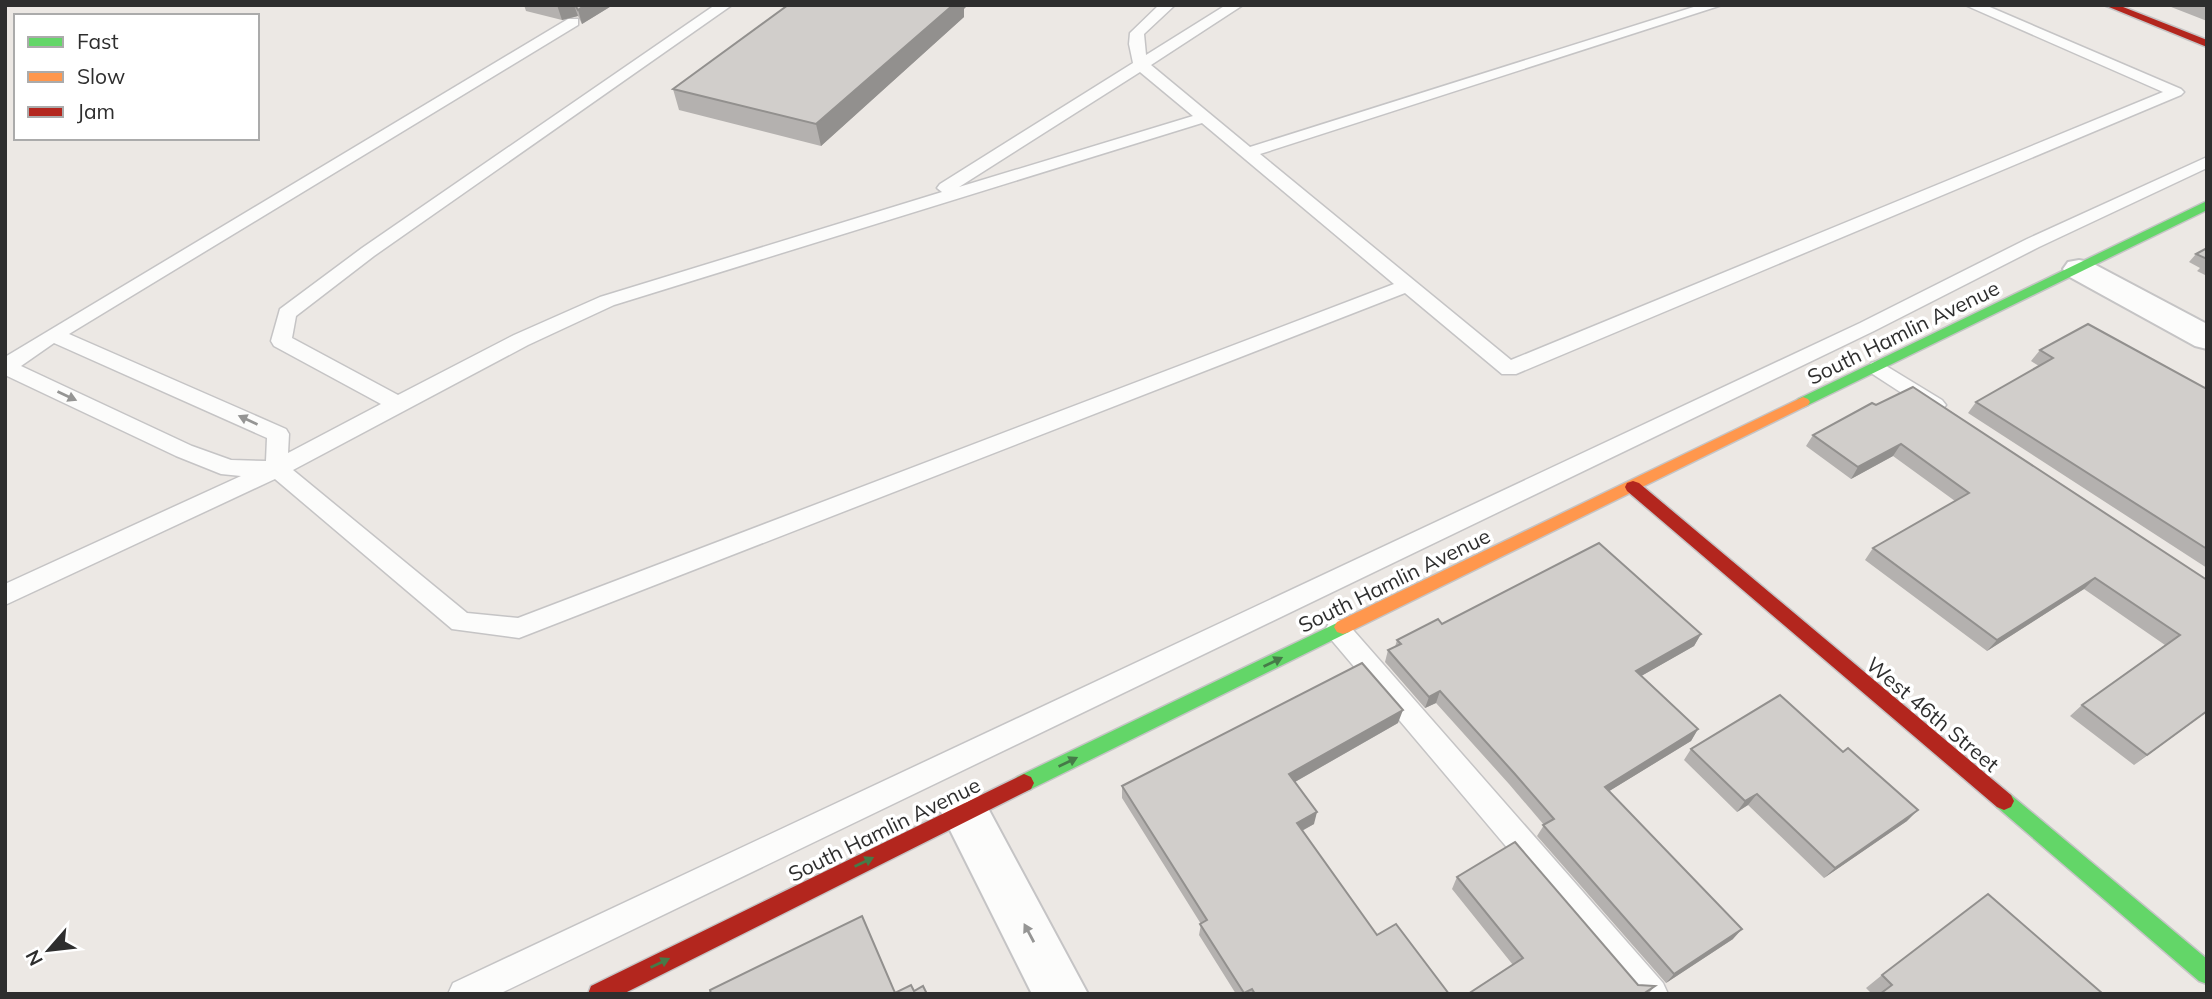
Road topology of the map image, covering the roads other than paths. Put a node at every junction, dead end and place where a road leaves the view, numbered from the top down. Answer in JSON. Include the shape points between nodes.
{"nodes":[{"id":1,"x":725,"y":5,"type":"edge"},
{"id":2,"x":1168,"y":5,"type":"edge"},
{"id":3,"x":1236,"y":5,"type":"edge"},
{"id":4,"x":1715,"y":5,"type":"edge"},
{"id":5,"x":1972,"y":5,"type":"edge"},
{"id":6,"x":2110,"y":5,"type":"edge"},
{"id":7,"x":573,"y":22,"type":"dead end"},
{"id":8,"x":2207,"y":44,"type":"edge"},
{"id":9,"x":1141,"y":65,"type":"junction"},
{"id":10,"x":1205,"y":117,"type":"junction"},
{"id":11,"x":1247,"y":153,"type":"junction"},
{"id":12,"x":2207,"y":162,"type":"edge"},
{"id":13,"x":919,"y":205,"type":"junction"},
{"id":14,"x":2207,"y":205,"type":"edge"},
{"id":15,"x":2078,"y":269,"type":"junction"},
{"id":16,"x":1406,"y":286,"type":"junction"},
{"id":17,"x":53,"y":335,"type":"junction"},
{"id":18,"x":2207,"y":338,"type":"edge"},
{"id":19,"x":5,"y":367,"type":"edge"},
{"id":20,"x":1878,"y":368,"type":"junction"},
{"id":21,"x":398,"y":404,"type":"junction"},
{"id":22,"x":1954,"y":418,"type":"edge"},
{"id":23,"x":277,"y":469,"type":"junction"},
{"id":24,"x":1633,"y":487,"type":"junction"},
{"id":25,"x":5,"y":595,"type":"edge"},
{"id":26,"x":1338,"y":630,"type":"junction"},
{"id":27,"x":965,"y":812,"type":"junction"},
{"id":28,"x":2207,"y":973,"type":"edge"},
{"id":29,"x":464,"y":994,"type":"edge"},
{"id":30,"x":599,"y":994,"type":"edge"},
{"id":31,"x":1061,"y":994,"type":"edge"},
{"id":32,"x":1652,"y":994,"type":"edge"}],
"edges":[{"from":1,"to":21,"type":"lane","via":[[287,313],[281,341]]},
{"from":2,"to":9,"type":"lane","via":[[1137,33]]},
{"from":3,"to":9,"type":"lane"},
{"from":4,"to":11,"type":"lane"},
{"from":5,"to":16,"type":"lane","via":[[2176,92],[1509,369]]},
{"from":6,"to":8,"type":"street"},
{"from":7,"to":17,"type":"lane"},
{"from":9,"to":10,"type":"lane"},
{"from":9,"to":13,"type":"lane"},
{"from":10,"to":11,"type":"lane"},
{"from":10,"to":13,"type":"lane"},
{"from":11,"to":16,"type":"lane"},
{"from":12,"to":29,"type":"lane"},
{"from":13,"to":21,"type":"lane","via":[[607,301]]},
{"from":14,"to":15,"type":"street","name":"South Hamlin Avenue"},
{"from":15,"to":18,"type":"street"},
{"from":15,"to":20,"type":"street","name":"South Hamlin Avenue"},
{"from":16,"to":23,"type":"lane","via":[[519,628],[461,622]]},
{"from":17,"to":19,"type":"lane"},
{"from":23,"to":17,"type":"lane","one_way":true,"via":[[278,434]]},
{"from":19,"to":23,"type":"lane","one_way":true,"via":[[229,468]]},
{"from":20,"to":22,"type":"lane"},
{"from":20,"to":24,"type":"street","name":"South Hamlin Avenue"},
{"from":21,"to":23,"type":"lane"},
{"from":23,"to":25,"type":"lane"},
{"from":24,"to":26,"type":"street","name":"South Hamlin Avenue"},
{"from":24,"to":28,"type":"street","name":"West 46th Street"},
{"from":27,"to":26,"type":"street","name":"South Hamlin Avenue","one_way":true},
{"from":26,"to":32,"type":"lane"},
{"from":30,"to":27,"type":"street","name":"South Hamlin Avenue","one_way":true},
{"from":31,"to":27,"type":"street","one_way":true}]}
